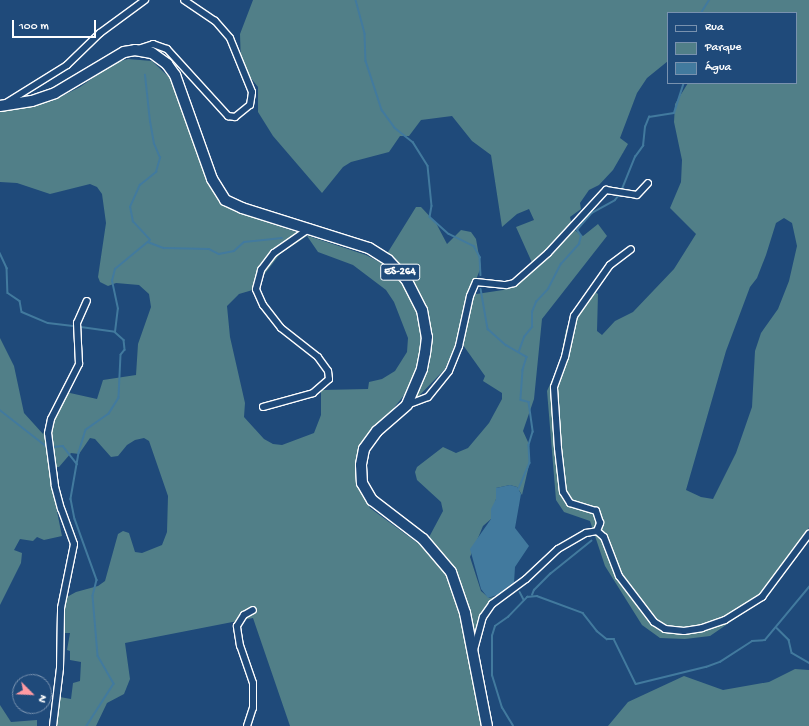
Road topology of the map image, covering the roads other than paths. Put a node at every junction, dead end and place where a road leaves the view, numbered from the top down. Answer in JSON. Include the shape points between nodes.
{"nodes":[{"id":1,"x":145,"y":0,"type":"edge"},
{"id":2,"x":184,"y":0,"type":"edge"},
{"id":3,"x":135,"y":50,"type":"junction"},
{"id":4,"x":1,"y":105,"type":"edge"},
{"id":5,"x":648,"y":183,"type":"dead end"},
{"id":6,"x":310,"y":228,"type":"junction"},
{"id":7,"x":630,"y":248,"type":"dead end"},
{"id":8,"x":87,"y":301,"type":"dead end"},
{"id":9,"x":407,"y":405,"type":"junction"},
{"id":10,"x":263,"y":407,"type":"dead end"},
{"id":11,"x":597,"y":531,"type":"junction"},
{"id":12,"x":809,"y":534,"type":"edge"},
{"id":13,"x":253,"y":610,"type":"dead end"},
{"id":14,"x":473,"y":653,"type":"junction"},
{"id":15,"x":53,"y":726,"type":"edge"},
{"id":16,"x":247,"y":726,"type":"edge"},
{"id":17,"x":487,"y":726,"type":"edge"}],
"edges":[{"from":1,"to":4,"type":"street","via":[[105,29],[67,65]]},
{"from":2,"to":3,"type":"street","via":[[215,21],[230,38],[252,92],[250,105],[235,117],[228,116],[167,49],[153,44]]},
{"from":3,"to":4,"type":"main road","via":[[112,57],[44,98]]},
{"from":3,"to":6,"type":"main road","number":"ES-264","via":[[160,58],[175,76],[212,179],[225,200],[242,208]]},
{"from":5,"to":9,"type":"street","via":[[637,195],[606,190],[548,253],[514,283],[506,286],[476,282],[470,296],[459,346],[449,371],[428,397]]},
{"from":6,"to":9,"type":"main road","number":"ES-264","via":[[379,254],[397,269],[415,294],[422,310],[427,337],[422,369]]},
{"from":6,"to":10,"type":"street","via":[[274,253],[261,270],[256,289],[263,305],[281,328],[318,357],[328,371],[329,379],[313,393]]},
{"from":7,"to":11,"type":"street","via":[[610,265],[574,316],[565,358],[554,387],[563,492],[570,503],[596,511],[600,523]]},
{"from":8,"to":15,"type":"street","via":[[77,323],[79,364],[51,419],[48,433],[55,486],[74,544],[61,608],[59,674]]},
{"from":9,"to":14,"type":"main road","number":"ES-264","via":[[377,432],[364,449],[361,465],[362,483],[376,504],[423,539],[443,559],[460,593]]},
{"from":11,"to":12,"type":"street","via":[[604,537],[620,576],[654,622],[665,629],[677,631],[712,626],[750,605],[770,589]]},
{"from":11,"to":14,"type":"street","via":[[586,533],[558,549],[526,579],[492,604],[483,617]]},
{"from":13,"to":16,"type":"street","via":[[244,615],[237,626],[240,646],[253,683],[253,708]]},
{"from":14,"to":17,"type":"main road","number":"ES-264"}]}
